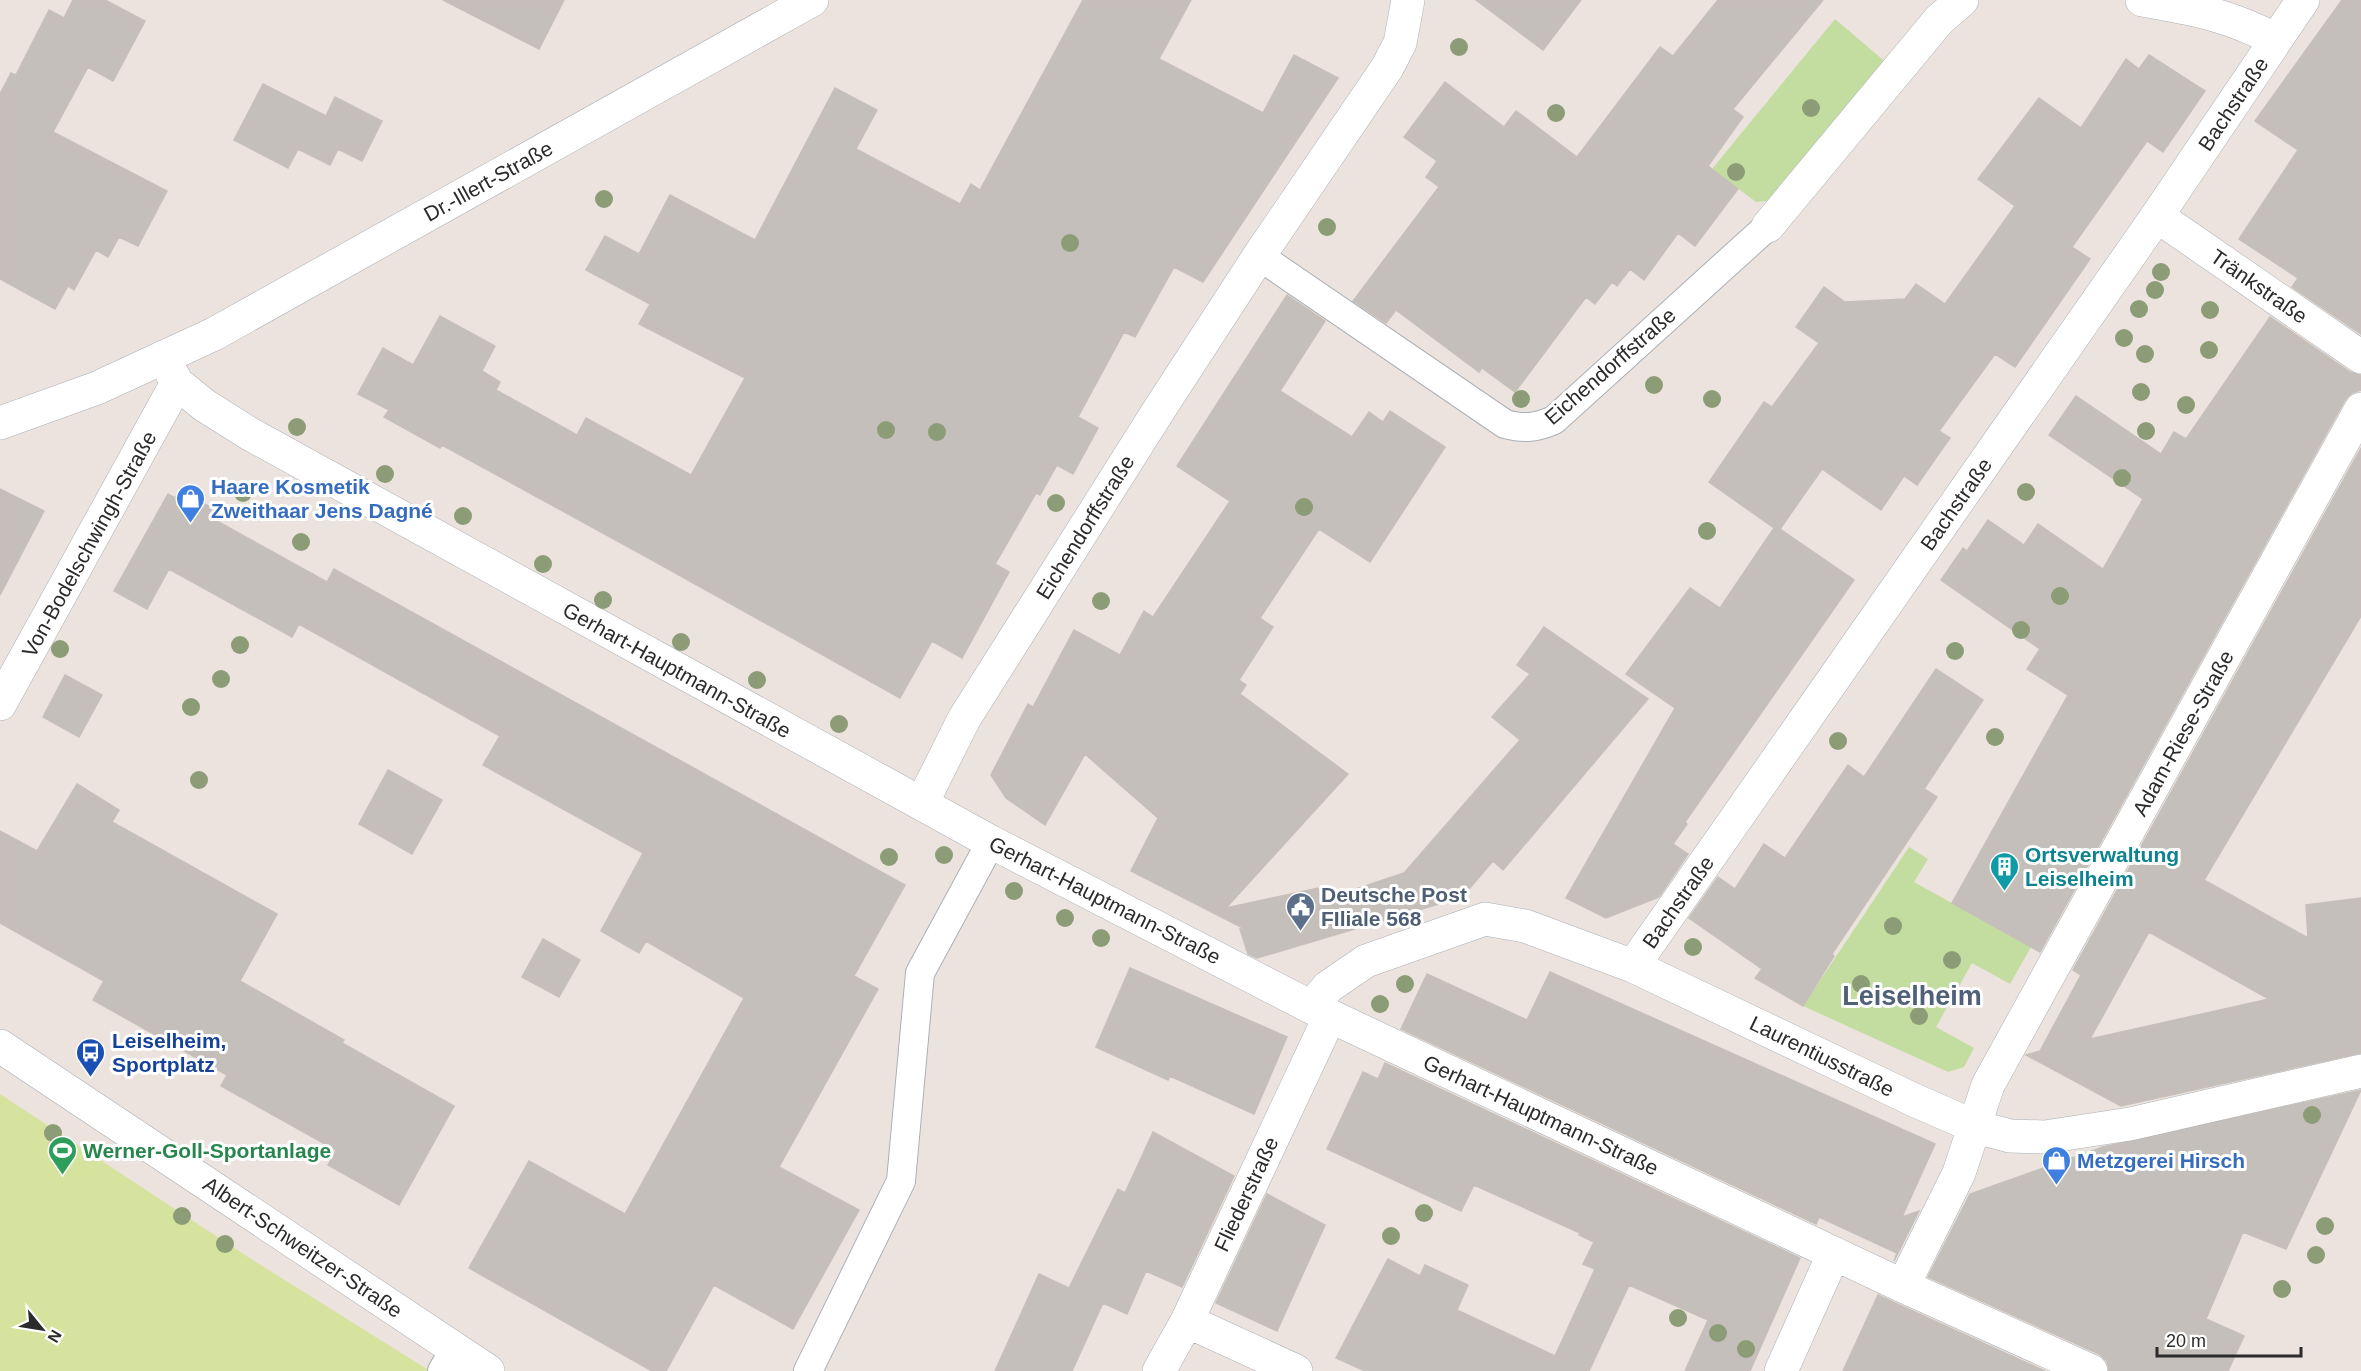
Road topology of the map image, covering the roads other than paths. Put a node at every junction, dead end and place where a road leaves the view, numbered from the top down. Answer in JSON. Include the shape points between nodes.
{"nodes":[{"id":1,"x":812,"y":0,"type":"edge"},
{"id":2,"x":1408,"y":0,"type":"edge"},
{"id":3,"x":1962,"y":0,"type":"edge"},
{"id":4,"x":2142,"y":0,"type":"edge"},
{"id":5,"x":2303,"y":0,"type":"edge"},
{"id":6,"x":2276,"y":40,"type":"junction"},
{"id":7,"x":2157,"y":216,"type":"junction"},
{"id":8,"x":1768,"y":226,"type":"joint"},
{"id":9,"x":1259,"y":256,"type":"junction"},
{"id":10,"x":2361,"y":357,"type":"edge"},
{"id":11,"x":170,"y":370,"type":"junction"},
{"id":12,"x":2361,"y":409,"type":"edge"},
{"id":13,"x":0,"y":423,"type":"edge"},
{"id":14,"x":0,"y":704,"type":"edge"},
{"id":15,"x":922,"y":803,"type":"junction"},
{"id":16,"x":991,"y":842,"type":"junction"},
{"id":17,"x":1633,"y":966,"type":"junction"},
{"id":18,"x":1321,"y":1011,"type":"junction"},
{"id":19,"x":0,"y":1046,"type":"edge"},
{"id":20,"x":2361,"y":1071,"type":"edge"},
{"id":21,"x":1976,"y":1127,"type":"junction"},
{"id":22,"x":1834,"y":1253,"type":"junction"},
{"id":23,"x":1903,"y":1286,"type":"junction"},
{"id":24,"x":1187,"y":1321,"type":"junction"},
{"id":25,"x":449,"y":1360,"type":"edge"},
{"id":26,"x":488,"y":1371,"type":"edge"},
{"id":27,"x":808,"y":1371,"type":"edge"},
{"id":28,"x":1159,"y":1371,"type":"edge"},
{"id":29,"x":1296,"y":1371,"type":"edge"},
{"id":30,"x":1781,"y":1371,"type":"edge"},
{"id":31,"x":2091,"y":1371,"type":"edge"}],
"edges":[{"from":1,"to":11,"type":"street","name":"Dr.-Illert-Straße","via":[[213,334]]},
{"from":2,"to":9,"type":"street","name":"Eichendorffstraße","via":[[1400,43],[1387,68]]},
{"from":3,"to":8,"type":"street","via":[[1939,20]]},
{"from":4,"to":6,"type":"street","name":"Bachstraße","via":[[2205,10]]},
{"from":5,"to":6,"type":"street","name":"Bachstraße"},
{"from":6,"to":7,"type":"street","name":"Bachstraße"},
{"from":7,"to":10,"type":"street","name":"Tränkstraße"},
{"from":7,"to":17,"type":"street","name":"Bachstraße"},
{"from":8,"to":9,"type":"lane","name":"Eichendorffstraße","via":[[1554,420],[1522,429],[1505,424]]},
{"from":9,"to":15,"type":"street","name":"Eichendorffstraße","via":[[964,719]]},
{"from":11,"to":13,"type":"street","name":"Dr.-Illert-Straße","via":[[97,388]]},
{"from":11,"to":14,"type":"street","name":"Von-Bodelschwingh-Straße"},
{"from":11,"to":15,"type":"street","name":"Gerhart-Hauptmann-Straße","via":[[204,405],[250,435]]},
{"from":12,"to":21,"type":"street","name":"Adam-Riese-Straße","via":[[1988,1085]]},
{"from":15,"to":16,"type":"street","name":"Gerhart-Hauptmann-Straße"},
{"from":16,"to":18,"type":"street","name":"Gerhart-Hauptmann-Straße"},
{"from":16,"to":27,"type":"lane","via":[[920,973],[901,1181]]},
{"from":17,"to":18,"type":"street","name":"Laurentiusstraße","via":[[1526,926],[1485,919],[1366,962],[1328,987]]},
{"from":17,"to":21,"type":"street","name":"Laurentiusstraße"},
{"from":18,"to":22,"type":"street","name":"Gerhart-Hauptmann-Straße"},
{"from":18,"to":24,"type":"street","name":"Fliederstraße"},
{"from":19,"to":25,"type":"street","name":"Albert-Schweitzer-Straße"},
{"from":20,"to":21,"type":"street","name":"Laurentiusstraße","via":[[2130,1124],[2045,1137],[2010,1136]]},
{"from":21,"to":23,"type":"street","name":"Adam-Riese-Straße","via":[[1959,1173]]},
{"from":22,"to":23,"type":"street","name":"Gerhart-Hauptmann-Straße"},
{"from":22,"to":30,"type":"street"},
{"from":23,"to":31,"type":"street","name":"Gerhart-Hauptmann-Straße"},
{"from":24,"to":28,"type":"street","name":"Fliederstraße"},
{"from":24,"to":29,"type":"street"},
{"from":25,"to":26,"type":"street","name":"Albert-Schweitzer-Straße"}]}
